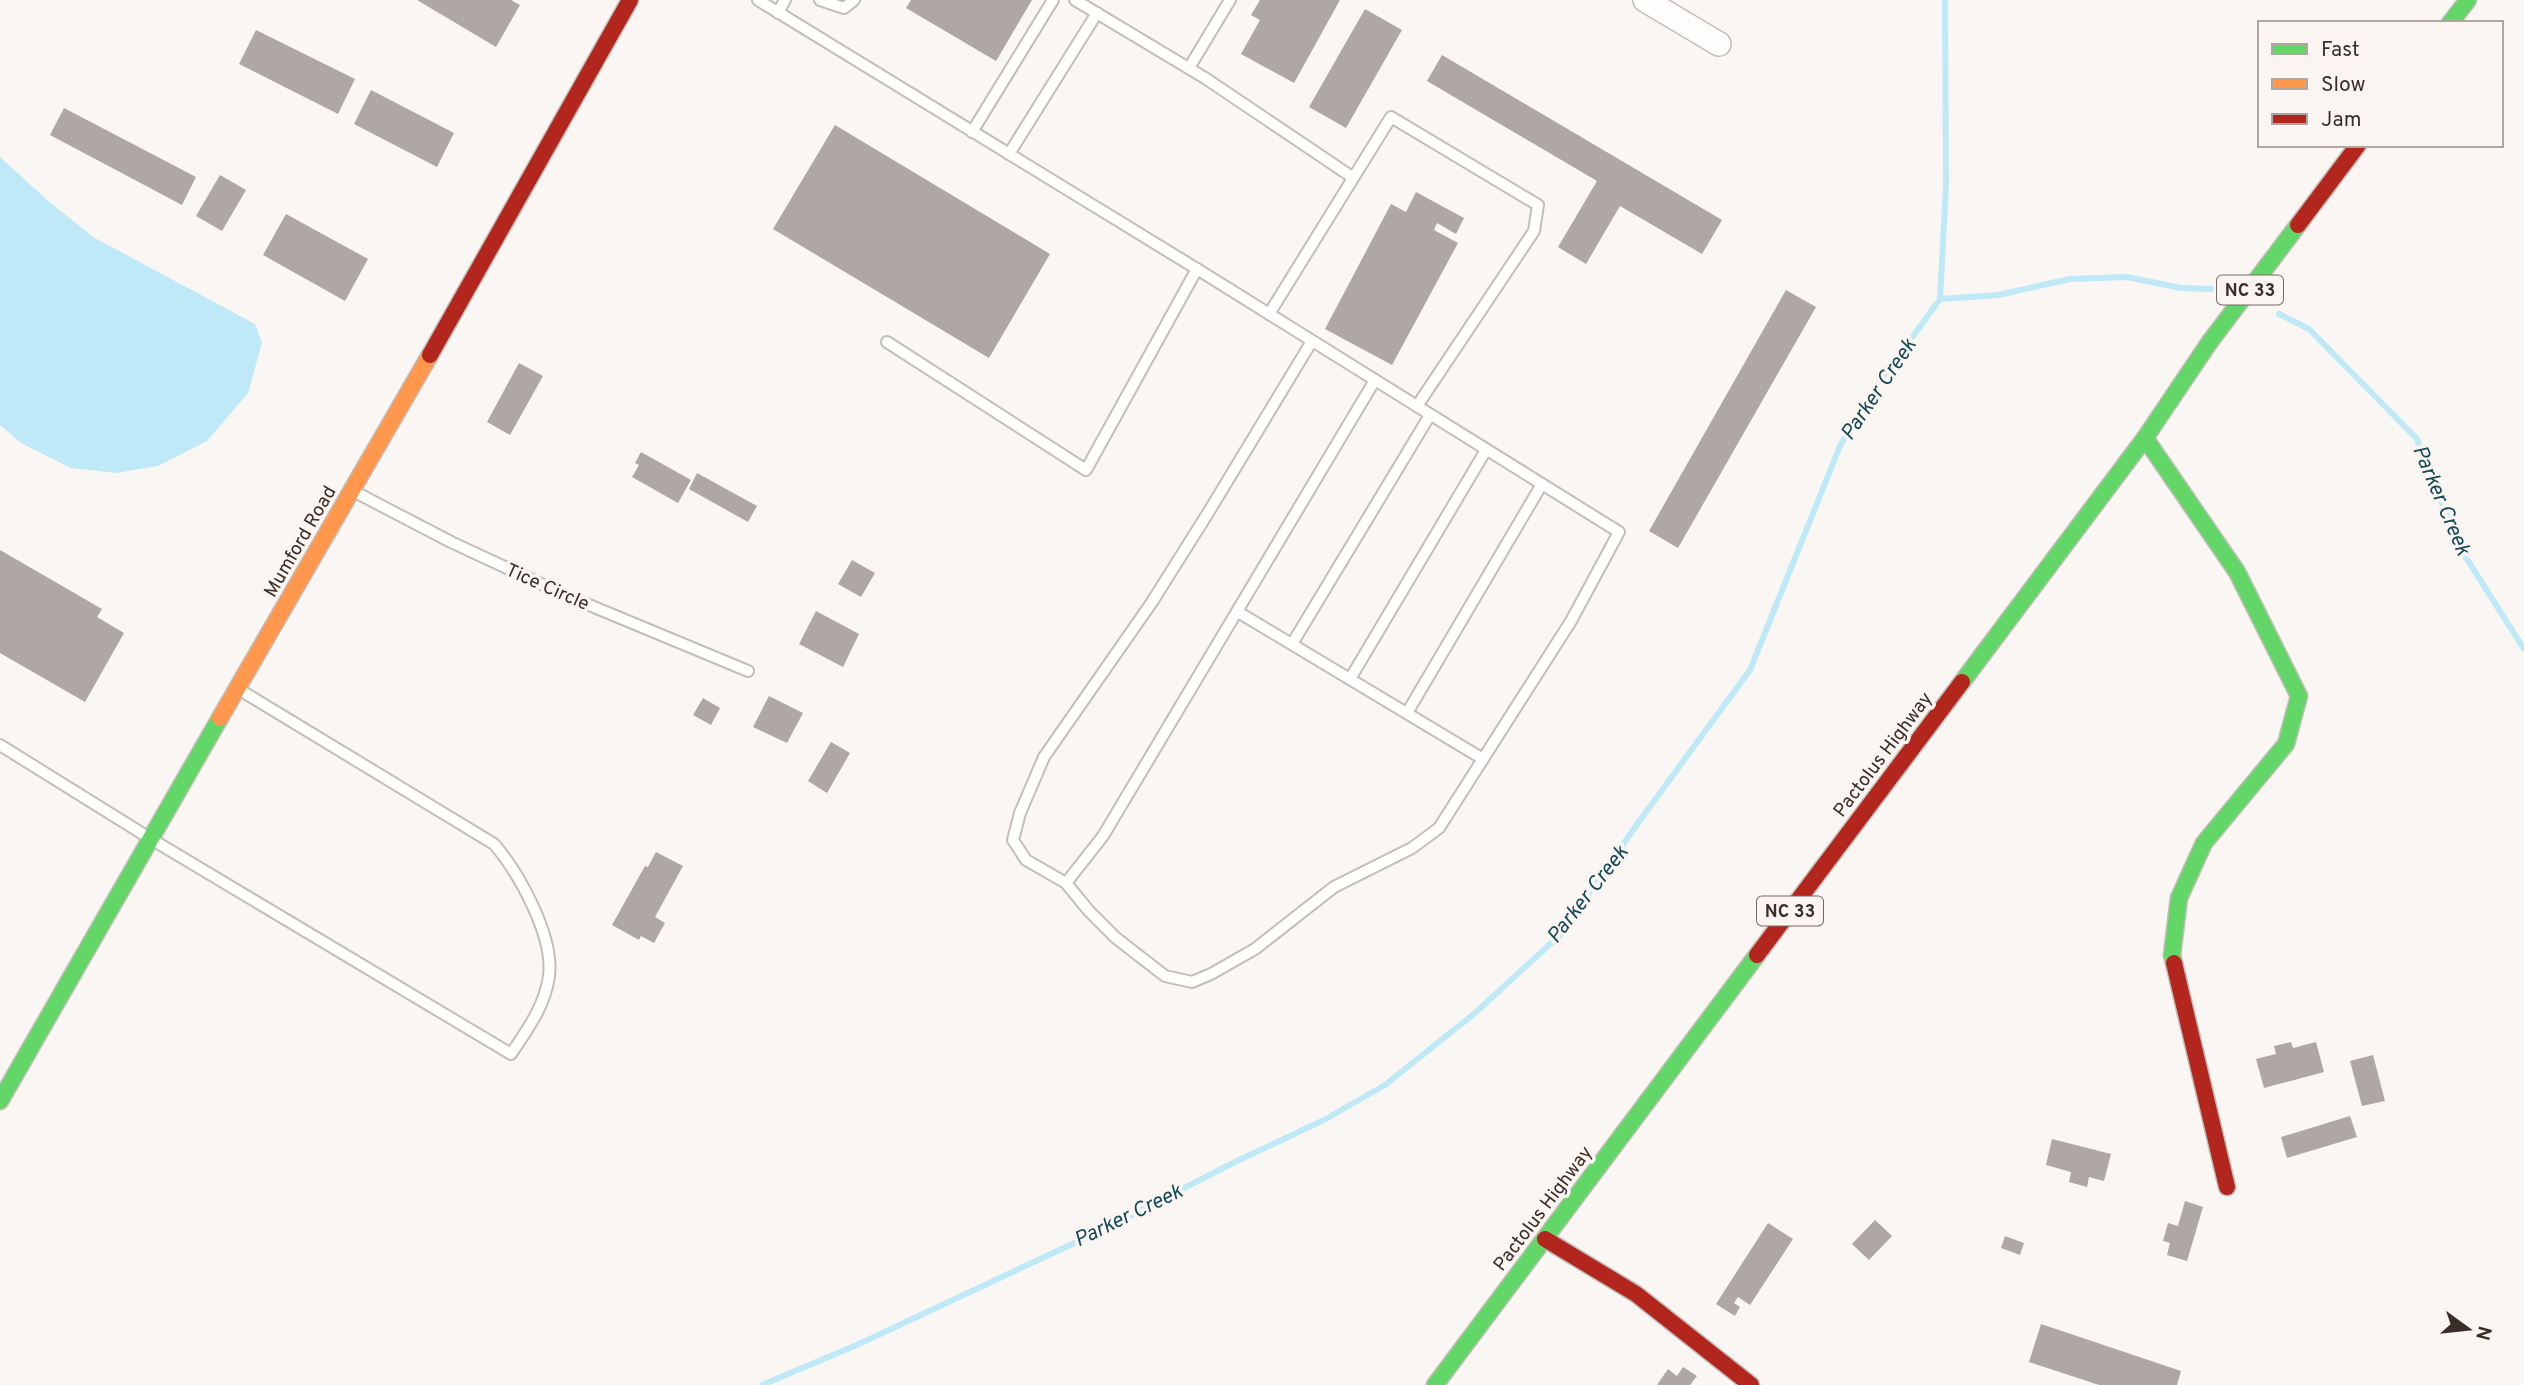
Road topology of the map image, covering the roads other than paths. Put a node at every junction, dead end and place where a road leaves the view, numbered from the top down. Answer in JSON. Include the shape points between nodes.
{"nodes":[{"id":1,"x":630,"y":0,"type":"edge"},
{"id":2,"x":758,"y":0,"type":"edge"},
{"id":3,"x":785,"y":0,"type":"edge"},
{"id":4,"x":820,"y":0,"type":"edge"},
{"id":5,"x":853,"y":0,"type":"edge"},
{"id":6,"x":1053,"y":0,"type":"edge"},
{"id":7,"x":1075,"y":0,"type":"edge"},
{"id":8,"x":1230,"y":0,"type":"edge"},
{"id":9,"x":1645,"y":0,"type":"edge"},
{"id":10,"x":2468,"y":0,"type":"edge"},
{"id":11,"x":778,"y":13,"type":"junction"},
{"id":12,"x":1097,"y":13,"type":"junction"},
{"id":13,"x":2452,"y":21,"type":"edge"},
{"id":14,"x":1720,"y":44,"type":"dead end"},
{"id":15,"x":1189,"y":68,"type":"junction"},
{"id":16,"x":972,"y":131,"type":"junction"},
{"id":17,"x":2357,"y":147,"type":"edge"},
{"id":18,"x":1009,"y":154,"type":"junction"},
{"id":19,"x":1353,"y":177,"type":"junction"},
{"id":20,"x":1197,"y":269,"type":"junction"},
{"id":21,"x":1269,"y":314,"type":"junction"},
{"id":22,"x":1312,"y":341,"type":"junction"},
{"id":23,"x":887,"y":342,"type":"dead end"},
{"id":24,"x":1375,"y":380,"type":"junction"},
{"id":25,"x":1417,"y":407,"type":"junction"},
{"id":26,"x":1430,"y":415,"type":"junction"},
{"id":27,"x":2144,"y":438,"type":"junction"},
{"id":28,"x":1486,"y":450,"type":"junction"},
{"id":29,"x":1542,"y":484,"type":"junction"},
{"id":30,"x":353,"y":491,"type":"junction"},
{"id":31,"x":1238,"y":612,"type":"junction"},
{"id":32,"x":1292,"y":644,"type":"junction"},
{"id":33,"x":748,"y":671,"type":"dead end"},
{"id":34,"x":1350,"y":679,"type":"junction"},
{"id":35,"x":237,"y":688,"type":"junction"},
{"id":36,"x":1407,"y":713,"type":"junction"},
{"id":37,"x":0,"y":745,"type":"edge"},
{"id":38,"x":1483,"y":759,"type":"junction"},
{"id":39,"x":151,"y":839,"type":"junction"},
{"id":40,"x":1066,"y":883,"type":"junction"},
{"id":41,"x":0,"y":1101,"type":"edge"},
{"id":42,"x":2227,"y":1187,"type":"dead end"},
{"id":43,"x":1545,"y":1239,"type":"junction"},
{"id":44,"x":1435,"y":1385,"type":"edge"},
{"id":45,"x":1751,"y":1385,"type":"edge"}],
"edges":[{"from":1,"to":30,"type":"street","name":"Mumford Road"},
{"from":2,"to":11,"type":"lane"},
{"from":3,"to":11,"type":"lane"},
{"from":4,"to":5,"type":"lane","via":[[844,8]]},
{"from":6,"to":16,"type":"lane"},
{"from":7,"to":12,"type":"lane"},
{"from":8,"to":15,"type":"lane"},
{"from":9,"to":14,"type":"street"},
{"from":10,"to":13,"type":"street"},
{"from":11,"to":16,"type":"lane"},
{"from":12,"to":15,"type":"lane"},
{"from":12,"to":18,"type":"lane"},
{"from":15,"to":19,"type":"lane"},
{"from":16,"to":18,"type":"lane"},
{"from":17,"to":27,"type":"street","name":"Pactolus Highway","number":"NC 33"},
{"from":18,"to":20,"type":"lane"},
{"from":19,"to":21,"type":"lane"},
{"from":19,"to":25,"type":"lane","via":[[1391,117],[1538,205],[1534,231]]},
{"from":20,"to":21,"type":"lane"},
{"from":20,"to":23,"type":"lane","via":[[1086,470]]},
{"from":21,"to":22,"type":"lane"},
{"from":22,"to":24,"type":"lane"},
{"from":22,"to":40,"type":"lane","via":[[1152,602],[1044,757],[1013,840],[1026,860]]},
{"from":24,"to":25,"type":"lane"},
{"from":24,"to":31,"type":"lane"},
{"from":25,"to":26,"type":"lane"},
{"from":26,"to":28,"type":"lane"},
{"from":26,"to":32,"type":"lane"},
{"from":27,"to":42,"type":"street","via":[[2237,572],[2299,696],[2286,744],[2204,843],[2179,898],[2172,956]]},
{"from":27,"to":43,"type":"street","name":"Pactolus Highway","number":"NC 33"},
{"from":28,"to":29,"type":"lane"},
{"from":28,"to":34,"type":"lane"},
{"from":29,"to":36,"type":"lane"},
{"from":29,"to":38,"type":"lane","via":[[1619,532],[1571,621]]},
{"from":30,"to":33,"type":"lane","name":"Tice Circle","via":[[553,590]]},
{"from":30,"to":35,"type":"street","name":"Mumford Road"},
{"from":31,"to":32,"type":"lane"},
{"from":31,"to":40,"type":"lane","via":[[1104,836]]},
{"from":32,"to":34,"type":"lane"},
{"from":34,"to":36,"type":"lane"},
{"from":35,"to":39,"type":"street","name":"Mumford Road"},
{"from":35,"to":39,"type":"lane","via":[[494,844],[511,863],[541,929],[549,974],[532,1022],[511,1054]]},
{"from":36,"to":38,"type":"lane"},
{"from":37,"to":39,"type":"lane"},
{"from":38,"to":40,"type":"lane","via":[[1430,835],[1334,887],[1255,949],[1192,982],[1165,976],[1088,910]]},
{"from":39,"to":41,"type":"street","name":"Mumford Road"},
{"from":43,"to":44,"type":"street","name":"Pactolus Highway","number":"NC 33"},
{"from":43,"to":45,"type":"street","via":[[1636,1294]]}]}
